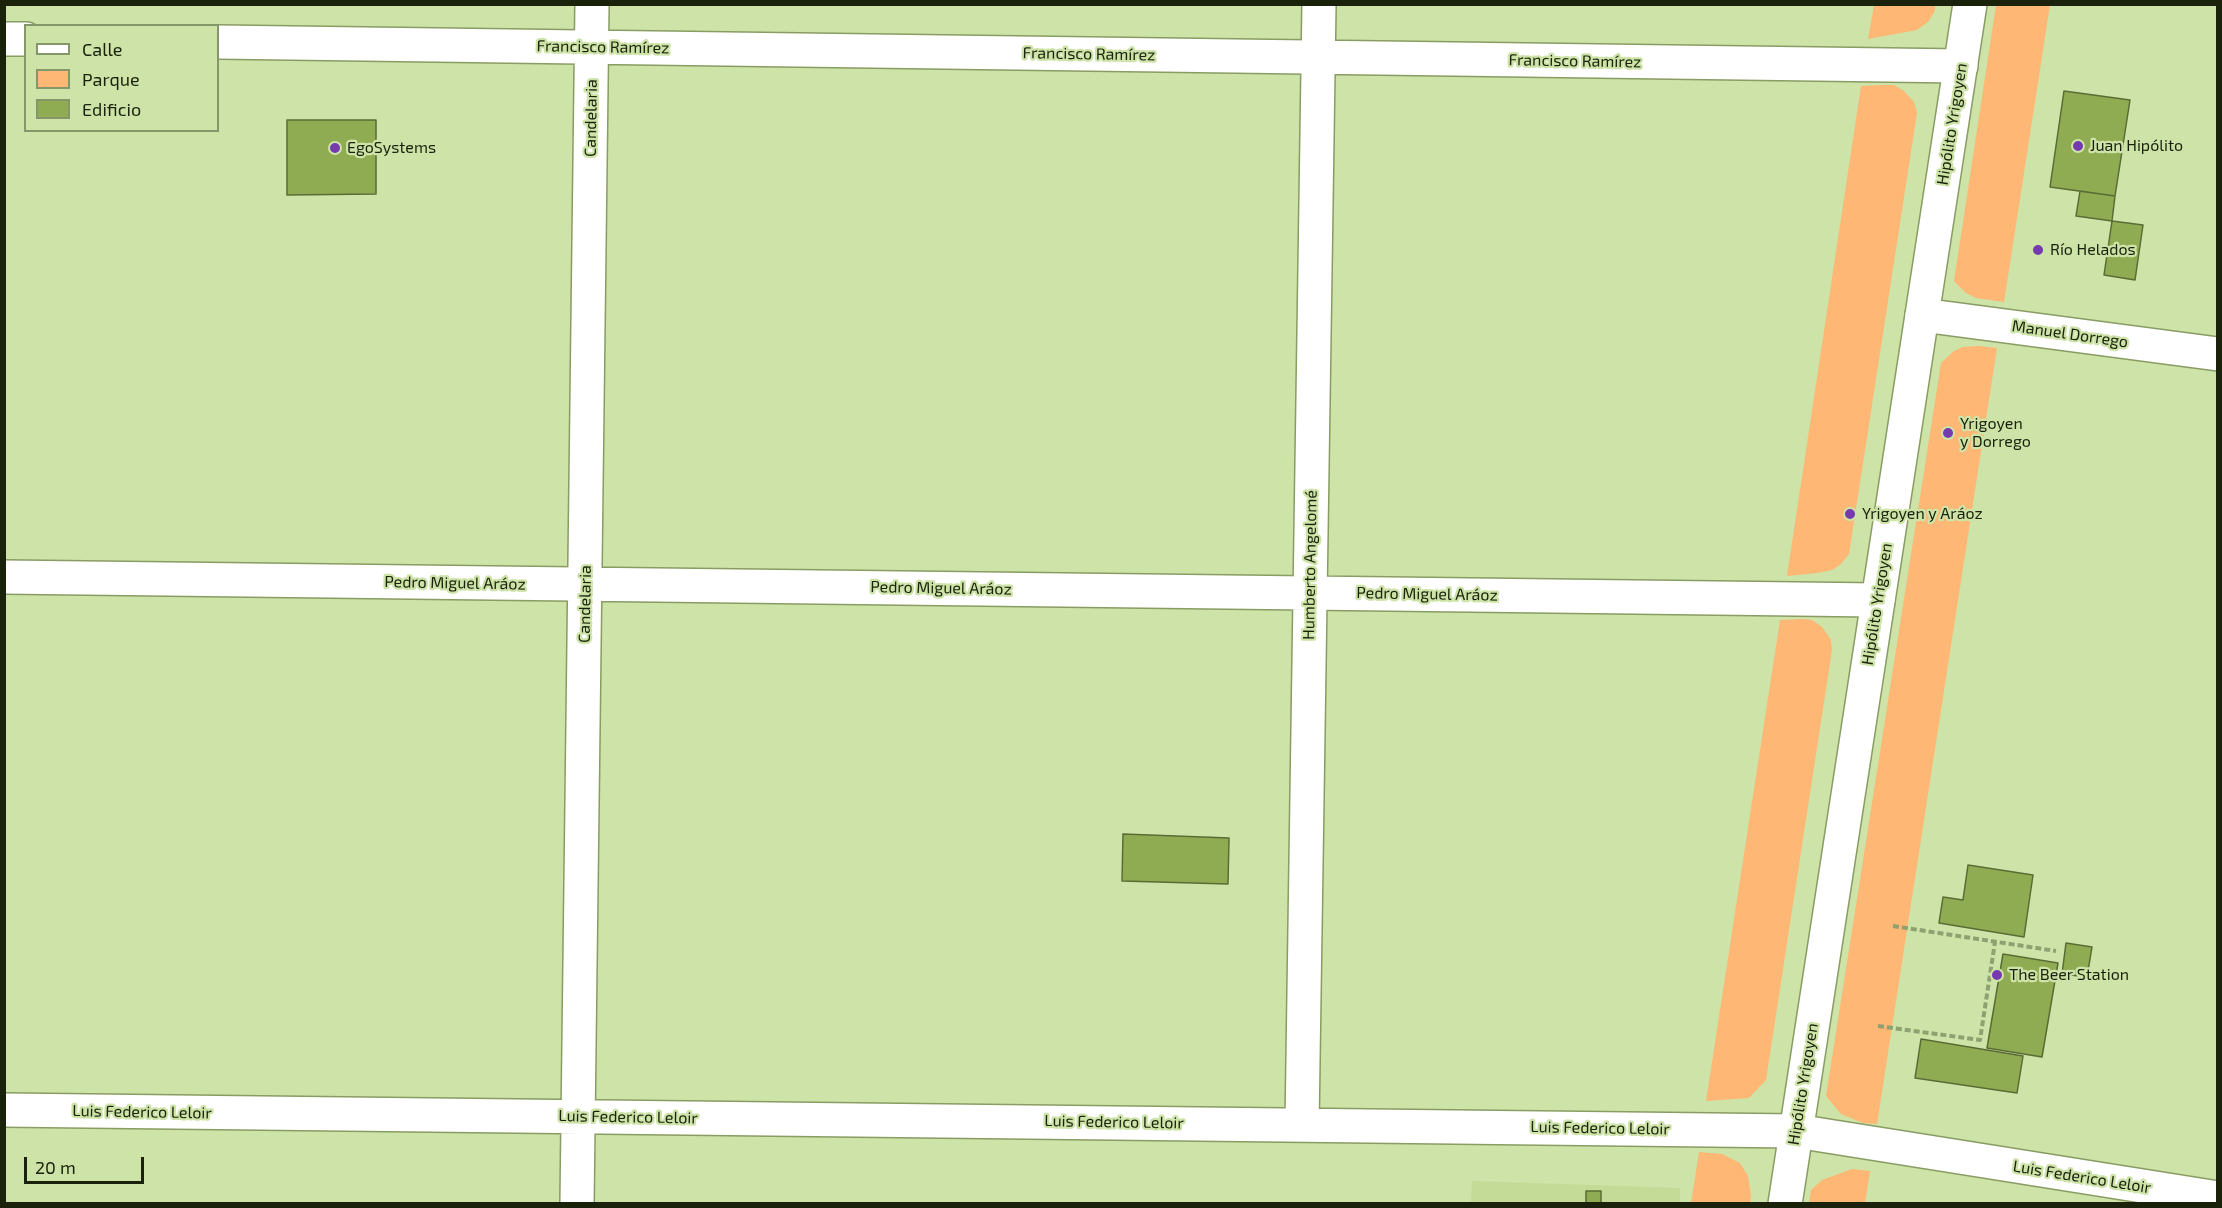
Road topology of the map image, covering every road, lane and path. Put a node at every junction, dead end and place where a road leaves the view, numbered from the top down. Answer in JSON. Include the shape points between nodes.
{"nodes":[{"id":1,"x":592,"y":4,"type":"edge"},
{"id":2,"x":1319,"y":4,"type":"edge"},
{"id":3,"x":1970,"y":4,"type":"edge"},
{"id":4,"x":4,"y":39,"type":"edge"},
{"id":5,"x":24,"y":39,"type":"edge"},
{"id":6,"x":219,"y":42,"type":"edge"},
{"id":7,"x":592,"y":47,"type":"junction"},
{"id":8,"x":1318,"y":57,"type":"junction"},
{"id":9,"x":1961,"y":66,"type":"junction"},
{"id":10,"x":1923,"y":315,"type":"junction"},
{"id":11,"x":2217,"y":354,"type":"edge"},
{"id":12,"x":4,"y":577,"type":"edge"},
{"id":13,"x":585,"y":584,"type":"junction"},
{"id":14,"x":1310,"y":592,"type":"junction"},
{"id":15,"x":1878,"y":600,"type":"junction"},
{"id":16,"x":1893,"y":926,"type":"dead end"},
{"id":17,"x":1995,"y":942,"type":"junction"},
{"id":18,"x":2056,"y":951,"type":"dead end"},
{"id":19,"x":1878,"y":1026,"type":"dead end"},
{"id":20,"x":4,"y":1110,"type":"edge"},
{"id":21,"x":578,"y":1116,"type":"junction"},
{"id":22,"x":1302,"y":1125,"type":"junction"},
{"id":23,"x":1796,"y":1131,"type":"junction"},
{"id":24,"x":2217,"y":1198,"type":"edge"},
{"id":25,"x":577,"y":1203,"type":"edge"},
{"id":26,"x":1785,"y":1203,"type":"edge"}],
"edges":[{"from":1,"to":7,"type":"street","name":"Candelaria"},
{"from":2,"to":8,"type":"street","name":"Humberto Angelomé"},
{"from":3,"to":9,"type":"street","name":"Hipólito Yrigoyen"},
{"from":4,"to":5,"type":"street"},
{"from":6,"to":7,"type":"street","name":"Francisco Ramírez"},
{"from":7,"to":8,"type":"street","name":"Francisco Ramírez"},
{"from":7,"to":13,"type":"street","name":"Candelaria"},
{"from":8,"to":9,"type":"street","name":"Francisco Ramírez"},
{"from":8,"to":14,"type":"street","name":"Humberto Angelomé"},
{"from":9,"to":10,"type":"street","name":"Hipólito Yrigoyen"},
{"from":10,"to":11,"type":"street","name":"Manuel Dorrego"},
{"from":10,"to":15,"type":"street","name":"Hipólito Yrigoyen"},
{"from":12,"to":13,"type":"street","name":"Pedro Miguel Aráoz"},
{"from":13,"to":14,"type":"street","name":"Pedro Miguel Aráoz"},
{"from":13,"to":21,"type":"street","name":"Candelaria"},
{"from":14,"to":15,"type":"street","name":"Pedro Miguel Aráoz"},
{"from":14,"to":22,"type":"street","name":"Humberto Angelomé"},
{"from":15,"to":23,"type":"street","name":"Hipólito Yrigoyen"},
{"from":16,"to":17,"type":"path"},
{"from":17,"to":18,"type":"path"},
{"from":17,"to":19,"type":"path","via":[[1980,1040]]},
{"from":20,"to":21,"type":"street","name":"Luis Federico Leloir"},
{"from":21,"to":22,"type":"street","name":"Luis Federico Leloir"},
{"from":21,"to":25,"type":"street","name":"Candelaria"},
{"from":22,"to":23,"type":"street","name":"Luis Federico Leloir"},
{"from":23,"to":24,"type":"street","name":"Luis Federico Leloir"},
{"from":23,"to":26,"type":"street","name":"Hipólito Yrigoyen"}]}
